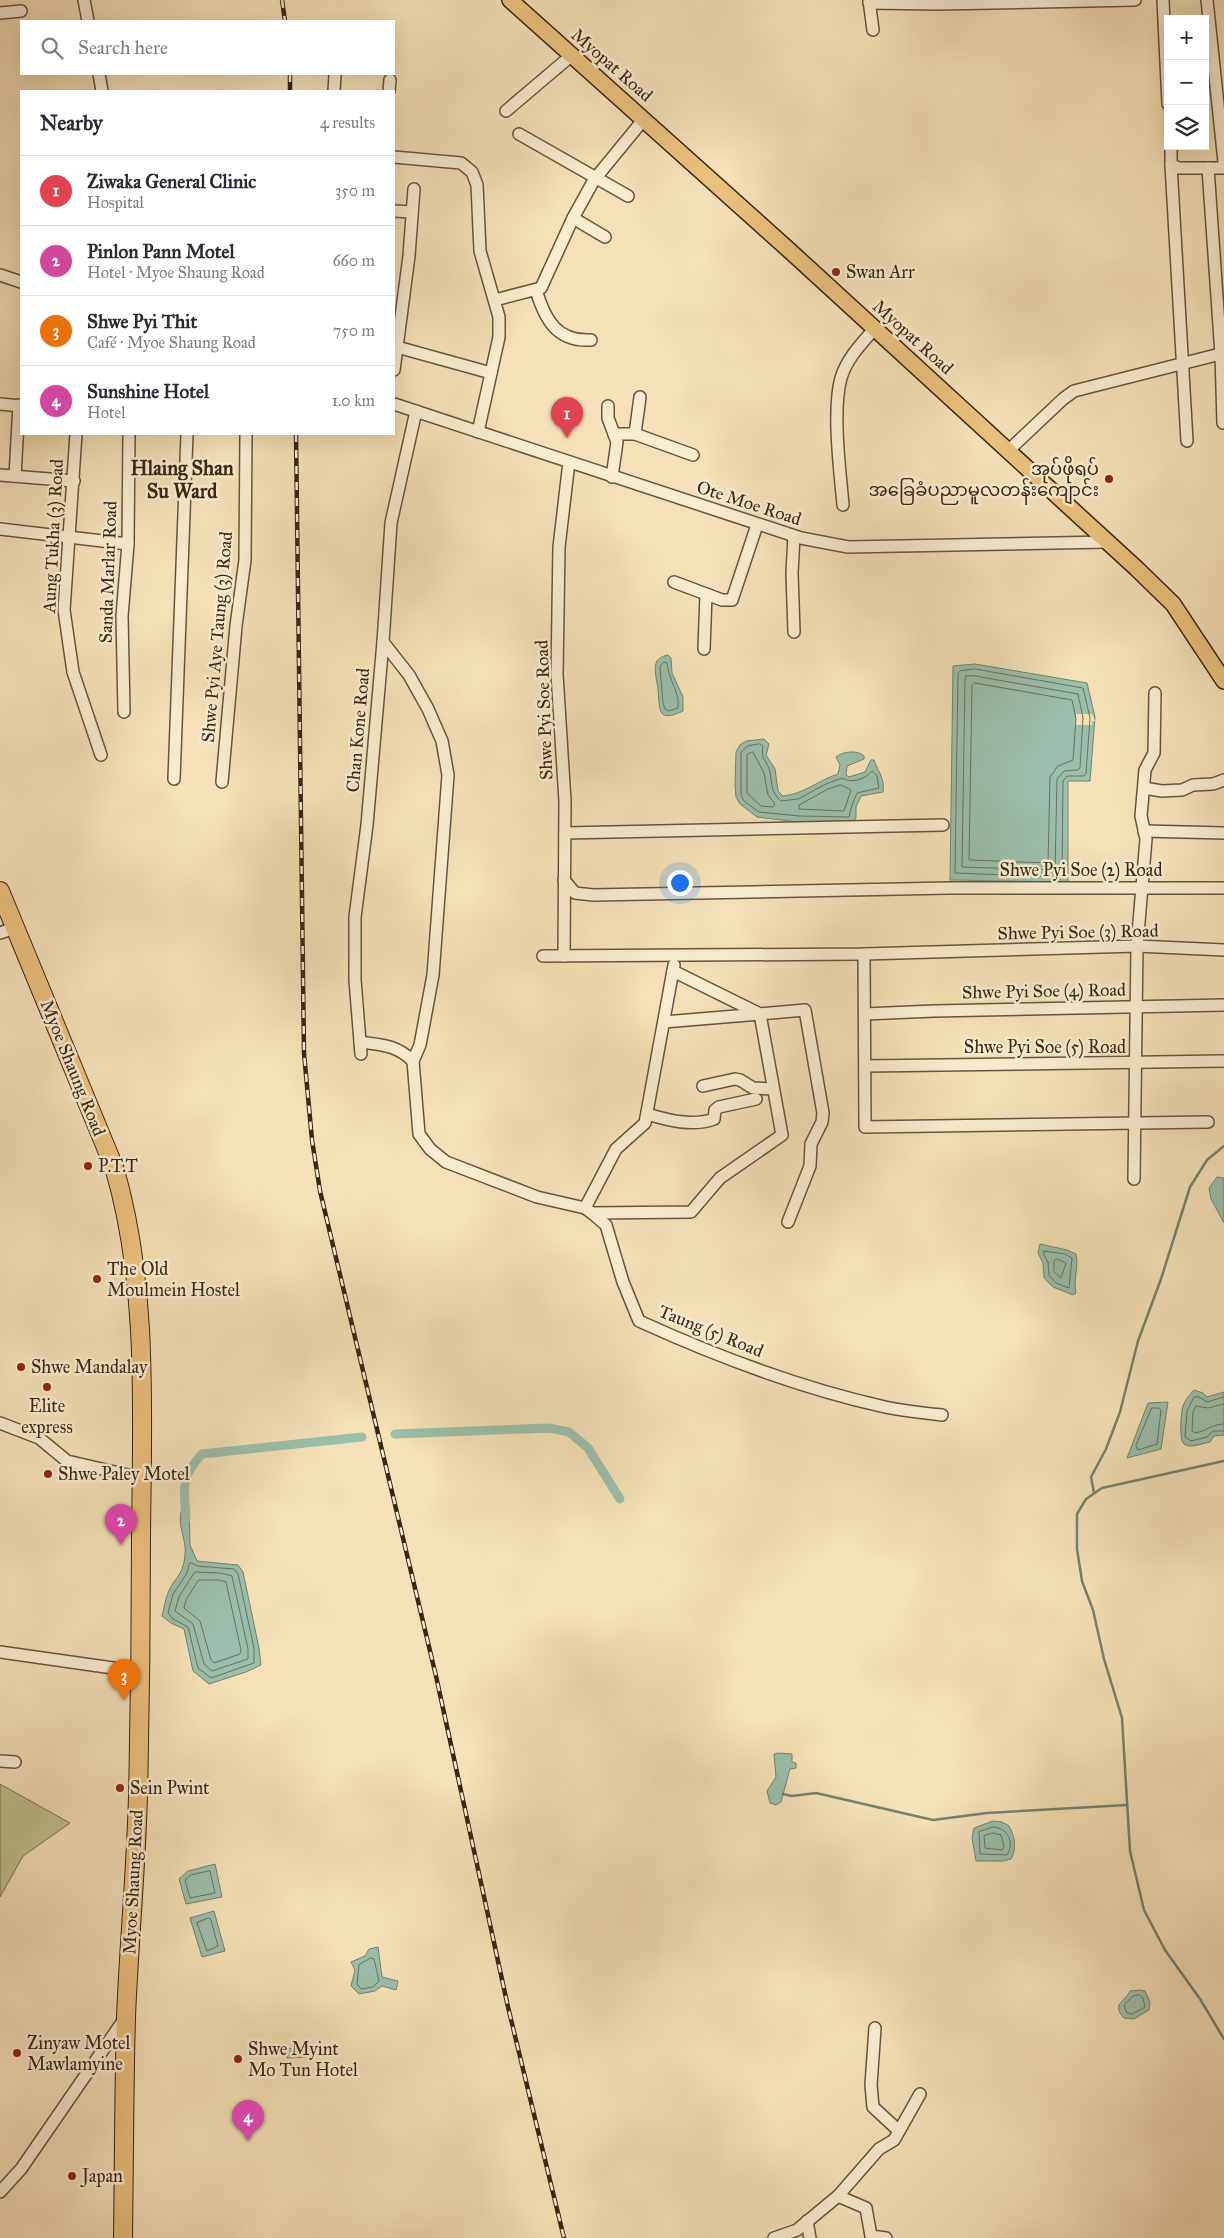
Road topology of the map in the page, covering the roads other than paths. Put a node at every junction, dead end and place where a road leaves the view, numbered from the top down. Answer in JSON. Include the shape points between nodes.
{"nodes":[{"id":1,"x":84,"y":0,"type":"edge"},
{"id":2,"x":510,"y":0,"type":"edge"},
{"id":3,"x":1135,"y":0,"type":"edge"},
{"id":4,"x":1163,"y":0,"type":"edge"},
{"id":5,"x":1207,"y":0,"type":"edge"},
{"id":6,"x":1054,"y":1,"type":"edge"},
{"id":7,"x":869,"y":2,"type":"edge"},
{"id":8,"x":525,"y":7,"type":"edge"},
{"id":9,"x":21,"y":11,"type":"dead end"},
{"id":10,"x":0,"y":13,"type":"edge"},
{"id":11,"x":88,"y":20,"type":"edge"},
{"id":12,"x":873,"y":30,"type":"dead end"},
{"id":13,"x":572,"y":55,"type":"junction"},
{"id":14,"x":1166,"y":60,"type":"edge"},
{"id":15,"x":99,"y":75,"type":"edge"},
{"id":16,"x":335,"y":75,"type":"dead end"},
{"id":17,"x":102,"y":90,"type":"edge"},
{"id":18,"x":334,"y":90,"type":"edge"},
{"id":19,"x":506,"y":111,"type":"dead end"},
{"id":20,"x":644,"y":119,"type":"junction"},
{"id":21,"x":519,"y":134,"type":"dead end"},
{"id":22,"x":1170,"y":150,"type":"edge"},
{"id":23,"x":395,"y":157,"type":"edge"},
{"id":24,"x":1224,"y":162,"type":"edge"},
{"id":25,"x":1171,"y":165,"type":"junction"},
{"id":26,"x":1208,"y":168,"type":"junction"},
{"id":27,"x":1224,"y":168,"type":"edge"},
{"id":28,"x":597,"y":177,"type":"junction"},
{"id":29,"x":414,"y":189,"type":"dead end"},
{"id":30,"x":628,"y":196,"type":"dead end"},
{"id":31,"x":395,"y":211,"type":"edge"},
{"id":32,"x":412,"y":212,"type":"junction"},
{"id":33,"x":573,"y":218,"type":"junction"},
{"id":34,"x":605,"y":237,"type":"dead end"},
{"id":35,"x":0,"y":275,"type":"edge"},
{"id":36,"x":20,"y":282,"type":"edge"},
{"id":37,"x":399,"y":284,"type":"edge"},
{"id":38,"x":536,"y":290,"type":"junction"},
{"id":39,"x":495,"y":300,"type":"junction"},
{"id":40,"x":875,"y":328,"type":"junction"},
{"id":41,"x":396,"y":330,"type":"edge"},
{"id":42,"x":591,"y":340,"type":"dead end"},
{"id":43,"x":397,"y":347,"type":"junction"},
{"id":44,"x":1223,"y":353,"type":"edge"},
{"id":45,"x":395,"y":362,"type":"edge"},
{"id":46,"x":1183,"y":364,"type":"junction"},
{"id":47,"x":491,"y":373,"type":"junction"},
{"id":48,"x":640,"y":397,"type":"dead end"},
{"id":49,"x":0,"y":404,"type":"edge"},
{"id":50,"x":395,"y":404,"type":"edge"},
{"id":51,"x":20,"y":406,"type":"edge"},
{"id":52,"x":608,"y":406,"type":"dead end"},
{"id":53,"x":416,"y":410,"type":"junction"},
{"id":54,"x":1223,"y":423,"type":"dead end"},
{"id":55,"x":478,"y":432,"type":"junction"},
{"id":56,"x":614,"y":434,"type":"junction"},
{"id":57,"x":635,"y":434,"type":"junction"},
{"id":58,"x":76,"y":435,"type":"edge"},
{"id":59,"x":129,"y":435,"type":"edge"},
{"id":60,"x":187,"y":435,"type":"edge"},
{"id":61,"x":246,"y":435,"type":"edge"},
{"id":62,"x":1187,"y":441,"type":"dead end"},
{"id":63,"x":1009,"y":450,"type":"junction"},
{"id":64,"x":693,"y":454,"type":"dead end"},
{"id":65,"x":569,"y":462,"type":"junction"},
{"id":66,"x":0,"y":475,"type":"edge"},
{"id":67,"x":15,"y":476,"type":"junction"},
{"id":68,"x":612,"y":477,"type":"junction"},
{"id":69,"x":74,"y":481,"type":"junction"},
{"id":70,"x":843,"y":505,"type":"dead end"},
{"id":71,"x":757,"y":525,"type":"junction"},
{"id":72,"x":0,"y":529,"type":"edge"},
{"id":73,"x":794,"y":536,"type":"junction"},
{"id":74,"x":70,"y":538,"type":"junction"},
{"id":75,"x":1108,"y":542,"type":"junction"},
{"id":76,"x":128,"y":544,"type":"junction"},
{"id":77,"x":674,"y":582,"type":"dead end"},
{"id":78,"x":706,"y":594,"type":"junction"},
{"id":79,"x":794,"y":632,"type":"dead end"},
{"id":80,"x":383,"y":642,"type":"junction"},
{"id":81,"x":704,"y":649,"type":"dead end"},
{"id":82,"x":1224,"y":681,"type":"edge"},
{"id":83,"x":1154,"y":693,"type":"dead end"},
{"id":84,"x":124,"y":712,"type":"dead end"},
{"id":85,"x":101,"y":755,"type":"dead end"},
{"id":86,"x":174,"y":779,"type":"dead end"},
{"id":87,"x":1224,"y":780,"type":"edge"},
{"id":88,"x":222,"y":782,"type":"dead end"},
{"id":89,"x":1144,"y":788,"type":"junction"},
{"id":90,"x":943,"y":825,"type":"dead end"},
{"id":91,"x":1144,"y":831,"type":"junction"},
{"id":92,"x":1224,"y":833,"type":"edge"},
{"id":93,"x":565,"y":834,"type":"junction"},
{"id":94,"x":564,"y":880,"type":"junction"},
{"id":95,"x":1143,"y":887,"type":"junction"},
{"id":96,"x":1224,"y":888,"type":"edge"},
{"id":97,"x":0,"y":891,"type":"edge"},
{"id":98,"x":8,"y":931,"type":"edge"},
{"id":99,"x":1137,"y":946,"type":"junction"},
{"id":100,"x":1224,"y":950,"type":"edge"},
{"id":101,"x":864,"y":954,"type":"junction"},
{"id":102,"x":543,"y":956,"type":"dead end"},
{"id":103,"x":564,"y":956,"type":"junction"},
{"id":104,"x":676,"y":956,"type":"junction"},
{"id":105,"x":673,"y":970,"type":"junction"},
{"id":106,"x":1224,"y":1005,"type":"edge"},
{"id":107,"x":1136,"y":1007,"type":"junction"},
{"id":108,"x":760,"y":1014,"type":"junction"},
{"id":109,"x":865,"y":1014,"type":"junction"},
{"id":110,"x":664,"y":1022,"type":"junction"},
{"id":111,"x":413,"y":1061,"type":"junction"},
{"id":112,"x":1224,"y":1061,"type":"edge"},
{"id":113,"x":1137,"y":1063,"type":"junction"},
{"id":114,"x":866,"y":1066,"type":"junction"},
{"id":115,"x":703,"y":1086,"type":"dead end"},
{"id":116,"x":773,"y":1089,"type":"junction"},
{"id":117,"x":756,"y":1099,"type":"dead end"},
{"id":118,"x":647,"y":1114,"type":"junction"},
{"id":119,"x":1136,"y":1122,"type":"junction"},
{"id":120,"x":1208,"y":1122,"type":"dead end"},
{"id":121,"x":1134,"y":1179,"type":"dead end"},
{"id":122,"x":589,"y":1210,"type":"junction"},
{"id":123,"x":788,"y":1222,"type":"dead end"},
{"id":124,"x":942,"y":1415,"type":"dead end"},
{"id":125,"x":0,"y":1423,"type":"edge"},
{"id":126,"x":141,"y":1478,"type":"junction"},
{"id":127,"x":0,"y":1652,"type":"edge"},
{"id":128,"x":140,"y":1672,"type":"junction"},
{"id":129,"x":0,"y":1761,"type":"edge"},
{"id":130,"x":15,"y":1762,"type":"dead end"},
{"id":131,"x":126,"y":2017,"type":"junction"},
{"id":132,"x":875,"y":2028,"type":"dead end"},
{"id":133,"x":920,"y":2094,"type":"dead end"},
{"id":134,"x":898,"y":2131,"type":"junction"},
{"id":135,"x":0,"y":2192,"type":"edge"},
{"id":136,"x":838,"y":2196,"type":"junction"},
{"id":137,"x":807,"y":2221,"type":"junction"},
{"id":138,"x":123,"y":2238,"type":"edge"},
{"id":139,"x":774,"y":2238,"type":"edge"},
{"id":140,"x":810,"y":2238,"type":"edge"},
{"id":141,"x":886,"y":2238,"type":"edge"}],
"edges":[{"from":1,"to":11,"type":"street"},
{"from":2,"to":8,"type":"main road","name":"Myopat Road"},
{"from":3,"to":6,"type":"street"},
{"from":4,"to":14,"type":"street"},
{"from":5,"to":24,"type":"street"},
{"from":6,"to":7,"type":"street"},
{"from":7,"to":12,"type":"street"},
{"from":8,"to":13,"type":"main road","name":"Myopat Road"},
{"from":9,"to":10,"type":"street"},
{"from":13,"to":19,"type":"street"},
{"from":13,"to":20,"type":"main road","name":"Myopat Road"},
{"from":15,"to":17,"type":"street"},
{"from":16,"to":18,"type":"street"},
{"from":20,"to":28,"type":"street"},
{"from":20,"to":40,"type":"main road","name":"Myopat Road"},
{"from":21,"to":28,"type":"street"},
{"from":22,"to":25,"type":"street"},
{"from":23,"to":39,"type":"street","via":[[461,163],[472,172],[477,185],[480,251]]},
{"from":25,"to":26,"type":"street"},
{"from":25,"to":46,"type":"street"},
{"from":26,"to":27,"type":"street"},
{"from":26,"to":44,"type":"street"},
{"from":28,"to":30,"type":"street"},
{"from":28,"to":33,"type":"street"},
{"from":29,"to":32,"type":"street"},
{"from":31,"to":32,"type":"street"},
{"from":32,"to":37,"type":"street"},
{"from":33,"to":34,"type":"street"},
{"from":33,"to":38,"type":"street","via":[[541,288]]},
{"from":35,"to":36,"type":"street"},
{"from":37,"to":41,"type":"street"},
{"from":38,"to":39,"type":"street"},
{"from":38,"to":42,"type":"street","via":[[540,305],[555,330],[574,339]]},
{"from":39,"to":47,"type":"street","via":[[499,336]]},
{"from":40,"to":63,"type":"main road","name":"Myopat Road"},
{"from":40,"to":70,"type":"street","via":[[852,355],[841,378],[837,404]]},
{"from":41,"to":43,"type":"street"},
{"from":43,"to":45,"type":"street"},
{"from":43,"to":47,"type":"street"},
{"from":44,"to":46,"type":"street"},
{"from":44,"to":54,"type":"street"},
{"from":46,"to":62,"type":"street"},
{"from":46,"to":63,"type":"street","via":[[1074,391]]},
{"from":47,"to":55,"type":"street"},
{"from":48,"to":57,"type":"street"},
{"from":49,"to":51,"type":"street"},
{"from":50,"to":53,"type":"street","name":"Ote Moe Road"},
{"from":51,"to":67,"type":"street"},
{"from":52,"to":56,"type":"street","via":[[608,418]]},
{"from":53,"to":55,"type":"street","name":"Ote Moe Road"},
{"from":53,"to":80,"type":"street","name":"Chan Kone Road","via":[[391,523]]},
{"from":55,"to":65,"type":"street","name":"Ote Moe Road"},
{"from":56,"to":57,"type":"street"},
{"from":56,"to":68,"type":"street","via":[[618,442]]},
{"from":57,"to":64,"type":"street"},
{"from":58,"to":69,"type":"street","name":"Aung Tukha (3) Road"},
{"from":59,"to":76,"type":"street","name":"Sanda Marlar Road"},
{"from":60,"to":86,"type":"street"},
{"from":61,"to":88,"type":"street","name":"Shwe Pyi Aye Taung (3) Road","via":[[244,560]]},
{"from":63,"to":75,"type":"main road","name":"Myopat Road"},
{"from":65,"to":68,"type":"street","name":"Ote Moe Road"},
{"from":65,"to":93,"type":"street","name":"Shwe Pyi Soe Road","via":[[559,546],[558,674]]},
{"from":66,"to":67,"type":"street"},
{"from":67,"to":69,"type":"street"},
{"from":68,"to":71,"type":"street","name":"Ote Moe Road"},
{"from":69,"to":74,"type":"street","name":"Aung Tukha (3) Road"},
{"from":71,"to":73,"type":"street","name":"Ote Moe Road"},
{"from":71,"to":78,"type":"street","via":[[732,600]]},
{"from":72,"to":74,"type":"street"},
{"from":73,"to":75,"type":"street","name":"Ote Moe Road","via":[[848,546]]},
{"from":73,"to":79,"type":"street"},
{"from":74,"to":76,"type":"street"},
{"from":74,"to":85,"type":"street","name":"Aung Tukha (3) Road","via":[[64,610],[72,672]]},
{"from":75,"to":82,"type":"main road","name":"Myopat Road","via":[[1173,604]]},
{"from":76,"to":84,"type":"street","name":"Sanda Marlar Road","via":[[122,616]]},
{"from":77,"to":78,"type":"street"},
{"from":78,"to":81,"type":"street"},
{"from":80,"to":111,"type":"street","via":[[409,675],[428,709],[442,741],[448,775],[433,975],[420,1045]]},
{"from":80,"to":111,"type":"street","name":"Chan Kone Road","via":[[367,826],[355,917],[355,980],[360,1048],[394,1047]]},
{"from":83,"to":89,"type":"street","via":[[1154,753],[1145,770]]},
{"from":87,"to":89,"type":"street","via":[[1182,790]]},
{"from":89,"to":91,"type":"street"},
{"from":90,"to":93,"type":"street"},
{"from":91,"to":92,"type":"street"},
{"from":91,"to":95,"type":"street"},
{"from":93,"to":94,"type":"street","name":"Shwe Pyi Soe Road"},
{"from":94,"to":95,"type":"street","name":"Shwe Pyi Soe (2) Road","via":[[575,894],[593,895]]},
{"from":94,"to":103,"type":"street","name":"Shwe Pyi Soe Road"},
{"from":95,"to":96,"type":"street","name":"Shwe Pyi Soe (2) Road"},
{"from":95,"to":99,"type":"street"},
{"from":97,"to":98,"type":"highway","name":"Myoe Shaung Road"},
{"from":98,"to":126,"type":"highway","name":"Myoe Shaung Road","via":[[94,1117],[121,1191],[142,1358]]},
{"from":99,"to":100,"type":"street","name":"Shwe Pyi Soe (3) Road"},
{"from":99,"to":101,"type":"street","name":"Shwe Pyi Soe (3) Road"},
{"from":99,"to":107,"type":"street"},
{"from":101,"to":104,"type":"street","name":"Shwe Pyi Soe (3) Road"},
{"from":101,"to":109,"type":"street"},
{"from":102,"to":103,"type":"street","name":"Shwe Pyi Soe (3) Road"},
{"from":103,"to":104,"type":"street","name":"Shwe Pyi Soe (3) Road"},
{"from":104,"to":105,"type":"street"},
{"from":105,"to":108,"type":"street"},
{"from":105,"to":110,"type":"street"},
{"from":106,"to":107,"type":"street","name":"Shwe Pyi Soe (4) Road"},
{"from":107,"to":109,"type":"street","name":"Shwe Pyi Soe (4) Road"},
{"from":107,"to":113,"type":"street"},
{"from":108,"to":110,"type":"street"},
{"from":108,"to":116,"type":"street"},
{"from":108,"to":123,"type":"street","via":[[805,1010],[823,1113],[811,1144],[810,1166]]},
{"from":109,"to":114,"type":"street"},
{"from":110,"to":118,"type":"street"},
{"from":111,"to":122,"type":"street","via":[[419,1134],[430,1150],[446,1162],[528,1193]]},
{"from":112,"to":113,"type":"street","name":"Shwe Pyi Soe (5) Road"},
{"from":113,"to":114,"type":"street","name":"Shwe Pyi Soe (5) Road"},
{"from":113,"to":119,"type":"street"},
{"from":114,"to":119,"type":"street","via":[[865,1127]]},
{"from":115,"to":116,"type":"street","via":[[735,1079],[752,1088]]},
{"from":116,"to":122,"type":"street","via":[[782,1135],[720,1178],[691,1212]]},
{"from":117,"to":118,"type":"street","via":[[719,1107],[715,1110],[714,1119],[707,1121],[674,1122]]},
{"from":118,"to":122,"type":"street","via":[[645,1123],[616,1150]]},
{"from":119,"to":120,"type":"street"},
{"from":119,"to":121,"type":"street"},
{"from":122,"to":124,"type":"street","name":"Taung (5) Road","via":[[606,1225],[638,1321],[800,1385],[887,1408]]},
{"from":125,"to":126,"type":"street","via":[[39,1438],[67,1462]]},
{"from":126,"to":128,"type":"highway","name":"Myoe Shaung Road"},
{"from":127,"to":128,"type":"street"},
{"from":128,"to":131,"type":"highway","name":"Myoe Shaung Road","via":[[138,1800]]},
{"from":129,"to":130,"type":"street"},
{"from":131,"to":135,"type":"street","via":[[21,2169]]},
{"from":131,"to":138,"type":"highway","name":"Myoe Shaung Road"},
{"from":132,"to":134,"type":"street","via":[[871,2079],[873,2107]]},
{"from":133,"to":134,"type":"street"},
{"from":134,"to":136,"type":"street","via":[[894,2140],[879,2149]]},
{"from":136,"to":137,"type":"street"},
{"from":136,"to":141,"type":"street","via":[[866,2208],[871,2236]]},
{"from":137,"to":139,"type":"street","via":[[797,2230]]},
{"from":137,"to":140,"type":"street"}]}
